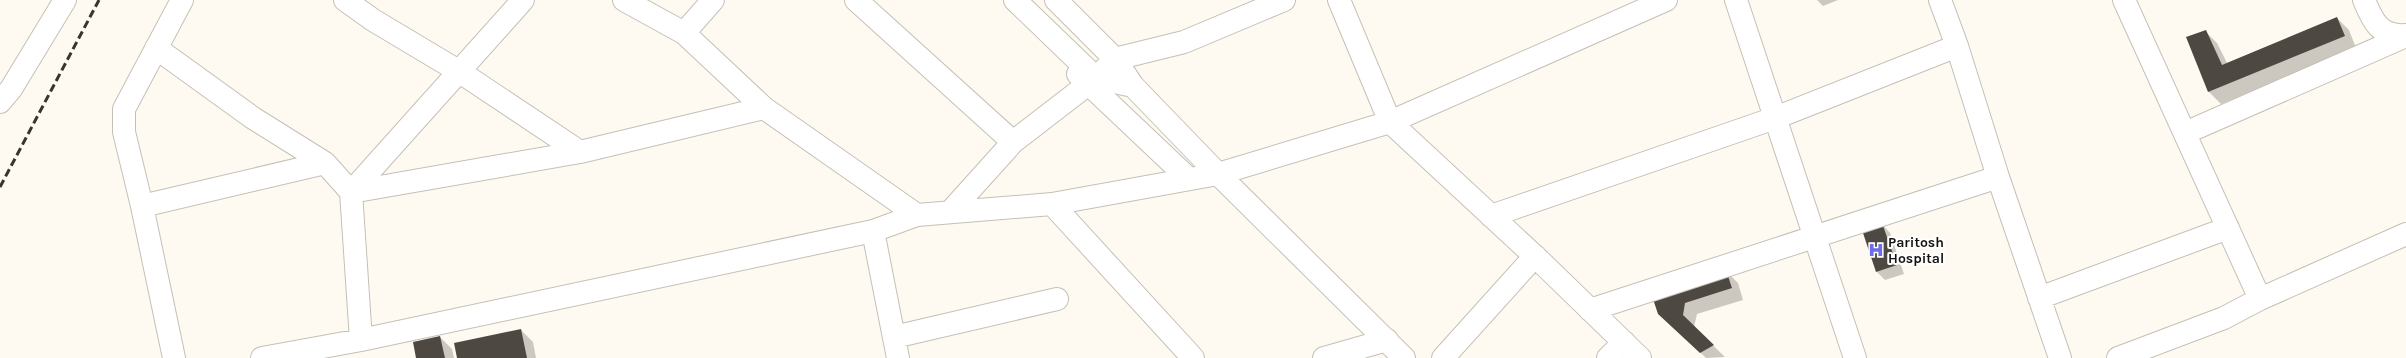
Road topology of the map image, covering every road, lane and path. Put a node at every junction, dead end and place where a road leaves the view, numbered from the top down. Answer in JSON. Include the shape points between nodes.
{"nodes":[{"id":1,"x":64,"y":0,"type":"edge"},
{"id":2,"x":182,"y":0,"type":"edge"},
{"id":3,"x":344,"y":0,"type":"edge"},
{"id":4,"x":523,"y":0,"type":"edge"},
{"id":5,"x":624,"y":0,"type":"edge"},
{"id":6,"x":713,"y":0,"type":"edge"},
{"id":7,"x":856,"y":0,"type":"edge"},
{"id":8,"x":1003,"y":0,"type":"edge"},
{"id":9,"x":1015,"y":0,"type":"edge"},
{"id":10,"x":1056,"y":0,"type":"edge"},
{"id":11,"x":1284,"y":0,"type":"edge"},
{"id":12,"x":1339,"y":0,"type":"edge"},
{"id":13,"x":1666,"y":0,"type":"edge"},
{"id":14,"x":1736,"y":0,"type":"edge"},
{"id":15,"x":1940,"y":0,"type":"edge"},
{"id":16,"x":2124,"y":0,"type":"edge"},
{"id":17,"x":2364,"y":0,"type":"edge"},
{"id":18,"x":684,"y":33,"type":"junction"},
{"id":19,"x":2406,"y":36,"type":"edge"},
{"id":20,"x":1957,"y":46,"type":"junction"},
{"id":21,"x":156,"y":48,"type":"junction"},
{"id":22,"x":1115,"y":59,"type":"junction"},
{"id":23,"x":460,"y":72,"type":"junction"},
{"id":24,"x":1092,"y":81,"type":"junction"},
{"id":25,"x":1133,"y":86,"type":"junction"},
{"id":26,"x":0,"y":102,"type":"edge"},
{"id":27,"x":764,"y":108,"type":"junction"},
{"id":28,"x":1775,"y":118,"type":"junction"},
{"id":29,"x":1390,"y":122,"type":"junction"},
{"id":30,"x":2185,"y":133,"type":"junction"},
{"id":31,"x":1013,"y":142,"type":"junction"},
{"id":32,"x":580,"y":152,"type":"junction"},
{"id":33,"x":325,"y":162,"type":"junction"},
{"id":34,"x":1218,"y":174,"type":"junction"},
{"id":35,"x":1998,"y":177,"type":"junction"},
{"id":36,"x":1189,"y":179,"type":"junction"},
{"id":37,"x":351,"y":192,"type":"junction"},
{"id":38,"x":1052,"y":204,"type":"junction"},
{"id":39,"x":142,"y":206,"type":"junction"},
{"id":40,"x":950,"y":212,"type":"junction"},
{"id":41,"x":917,"y":215,"type":"junction"},
{"id":42,"x":1492,"y":216,"type":"junction"},
{"id":43,"x":2228,"y":228,"type":"junction"},
{"id":44,"x":873,"y":231,"type":"junction"},
{"id":45,"x":2406,"y":234,"type":"edge"},
{"id":46,"x":1816,"y":237,"type":"junction"},
{"id":47,"x":1535,"y":256,"type":"junction"},
{"id":48,"x":2040,"y":298,"type":"junction"},
{"id":49,"x":1057,"y":299,"type":"dead end"},
{"id":50,"x":2260,"y":299,"type":"junction"},
{"id":51,"x":1590,"y":310,"type":"junction"},
{"id":52,"x":361,"y":340,"type":"junction"},
{"id":53,"x":1387,"y":340,"type":"junction"},
{"id":54,"x":1624,"y":342,"type":"junction"},
{"id":55,"x":896,"y":348,"type":"edge"},
{"id":56,"x":174,"y":358,"type":"edge"},
{"id":57,"x":262,"y":358,"type":"edge"},
{"id":58,"x":1193,"y":358,"type":"edge"},
{"id":59,"x":1324,"y":358,"type":"edge"},
{"id":60,"x":1404,"y":358,"type":"edge"},
{"id":61,"x":1442,"y":358,"type":"edge"},
{"id":62,"x":1608,"y":358,"type":"edge"},
{"id":63,"x":1640,"y":358,"type":"edge"},
{"id":64,"x":1855,"y":358,"type":"edge"},
{"id":65,"x":2060,"y":358,"type":"edge"},
{"id":66,"x":2118,"y":358,"type":"edge"}],
"edges":[{"from":1,"to":26,"type":"street","via":[[11,89]]},
{"from":2,"to":21,"type":"street"},
{"from":3,"to":23,"type":"street"},
{"from":4,"to":23,"type":"street"},
{"from":5,"to":18,"type":"street"},
{"from":6,"to":18,"type":"street"},
{"from":7,"to":31,"type":"street"},
{"from":8,"to":24,"type":"street"},
{"from":9,"to":24,"type":"street","via":[[1077,62]]},
{"from":10,"to":22,"type":"street"},
{"from":11,"to":22,"type":"street","via":[[1184,42]]},
{"from":12,"to":29,"type":"street"},
{"from":13,"to":29,"type":"street"},
{"from":14,"to":28,"type":"street"},
{"from":15,"to":20,"type":"street"},
{"from":16,"to":30,"type":"street"},
{"from":17,"to":19,"type":"street","via":[[2378,27],[2392,36]]},
{"from":18,"to":27,"type":"street"},
{"from":19,"to":30,"type":"street"},
{"from":20,"to":28,"type":"street"},
{"from":20,"to":35,"type":"street"},
{"from":21,"to":33,"type":"street","via":[[253,118]]},
{"from":21,"to":39,"type":"street","via":[[124,109],[124,132]]},
{"from":22,"to":24,"type":"street"},
{"from":22,"to":25,"type":"street"},
{"from":23,"to":32,"type":"street"},
{"from":23,"to":37,"type":"street"},
{"from":24,"to":25,"type":"street"},
{"from":24,"to":31,"type":"street"},
{"from":24,"to":36,"type":"street"},
{"from":25,"to":34,"type":"street"},
{"from":27,"to":32,"type":"street"},
{"from":27,"to":41,"type":"street"},
{"from":28,"to":42,"type":"street"},
{"from":28,"to":46,"type":"street"},
{"from":29,"to":34,"type":"street"},
{"from":29,"to":42,"type":"street"},
{"from":30,"to":43,"type":"street"},
{"from":31,"to":40,"type":"street"},
{"from":32,"to":37,"type":"street"},
{"from":33,"to":37,"type":"street"},
{"from":33,"to":39,"type":"street"},
{"from":34,"to":36,"type":"street"},
{"from":34,"to":53,"type":"street"},
{"from":35,"to":46,"type":"street"},
{"from":35,"to":48,"type":"street"},
{"from":36,"to":38,"type":"street"},
{"from":37,"to":52,"type":"street"},
{"from":38,"to":40,"type":"street"},
{"from":38,"to":58,"type":"street"},
{"from":39,"to":56,"type":"street"},
{"from":40,"to":41,"type":"street"},
{"from":41,"to":44,"type":"street"},
{"from":42,"to":47,"type":"street"},
{"from":43,"to":48,"type":"street"},
{"from":43,"to":50,"type":"street"},
{"from":44,"to":52,"type":"street"},
{"from":44,"to":55,"type":"street"},
{"from":45,"to":50,"type":"street"},
{"from":46,"to":51,"type":"street"},
{"from":46,"to":64,"type":"street"},
{"from":47,"to":51,"type":"street"},
{"from":47,"to":61,"type":"street"},
{"from":48,"to":65,"type":"street"},
{"from":49,"to":55,"type":"street"},
{"from":50,"to":66,"type":"street","via":[[2224,318]]},
{"from":51,"to":54,"type":"street"},
{"from":52,"to":57,"type":"street"},
{"from":53,"to":59,"type":"street"},
{"from":53,"to":60,"type":"street"},
{"from":54,"to":62,"type":"street"},
{"from":54,"to":63,"type":"street"}]}
